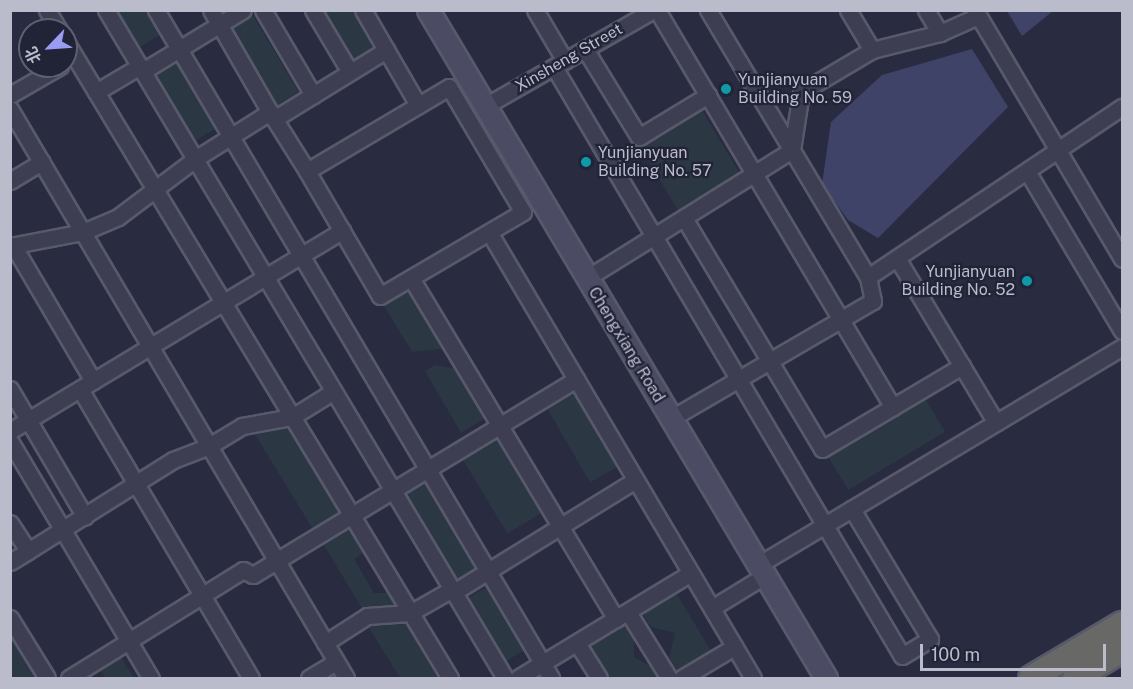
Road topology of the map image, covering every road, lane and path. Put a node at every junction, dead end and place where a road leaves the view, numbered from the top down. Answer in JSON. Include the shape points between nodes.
{"nodes":[{"id":1,"x":106,"y":10,"type":"edge"},
{"id":2,"x":156,"y":10,"type":"edge"},
{"id":3,"x":211,"y":10,"type":"edge"},
{"id":4,"x":243,"y":10,"type":"edge"},
{"id":5,"x":263,"y":10,"type":"edge"},
{"id":6,"x":313,"y":10,"type":"edge"},
{"id":7,"x":363,"y":10,"type":"edge"},
{"id":8,"x":428,"y":10,"type":"edge"},
{"id":9,"x":535,"y":10,"type":"edge"},
{"id":10,"x":655,"y":10,"type":"edge"},
{"id":11,"x":708,"y":10,"type":"edge"},
{"id":12,"x":848,"y":10,"type":"edge"},
{"id":13,"x":926,"y":10,"type":"edge"},
{"id":14,"x":977,"y":13,"type":"edge"},
{"id":15,"x":634,"y":15,"type":"edge"},
{"id":16,"x":219,"y":25,"type":"junction"},
{"id":17,"x":940,"y":33,"type":"junction"},
{"id":18,"x":180,"y":49,"type":"junction"},
{"id":19,"x":585,"y":49,"type":"junction"},
{"id":20,"x":386,"y":50,"type":"junction"},
{"id":21,"x":872,"y":50,"type":"junction"},
{"id":22,"x":559,"y":64,"type":"junction"},
{"id":23,"x":78,"y":69,"type":"edge"},
{"id":24,"x":141,"y":69,"type":"junction"},
{"id":25,"x":350,"y":72,"type":"junction"},
{"id":26,"x":39,"y":78,"type":"edge"},
{"id":27,"x":458,"y":82,"type":"junction"},
{"id":28,"x":96,"y":92,"type":"junction"},
{"id":29,"x":10,"y":95,"type":"edge"},
{"id":30,"x":313,"y":95,"type":"junction"},
{"id":31,"x":708,"y":95,"type":"junction"},
{"id":32,"x":418,"y":105,"type":"junction"},
{"id":33,"x":485,"y":106,"type":"junction"},
{"id":34,"x":1122,"y":107,"type":"edge"},
{"id":35,"x":10,"y":109,"type":"edge"},
{"id":36,"x":272,"y":115,"type":"junction"},
{"id":37,"x":231,"y":136,"type":"junction"},
{"id":38,"x":792,"y":150,"type":"junction"},
{"id":39,"x":1057,"y":150,"type":"junction"},
{"id":40,"x":195,"y":159,"type":"junction"},
{"id":41,"x":42,"y":162,"type":"junction"},
{"id":42,"x":307,"y":171,"type":"junction"},
{"id":43,"x":1027,"y":171,"type":"junction"},
{"id":44,"x":754,"y":173,"type":"junction"},
{"id":45,"x":10,"y":181,"type":"edge"},
{"id":46,"x":154,"y":189,"type":"junction"},
{"id":47,"x":532,"y":207,"type":"junction"},
{"id":48,"x":684,"y":218,"type":"junction"},
{"id":49,"x":342,"y":231,"type":"junction"},
{"id":50,"x":83,"y":232,"type":"junction"},
{"id":51,"x":489,"y":232,"type":"junction"},
{"id":52,"x":654,"y":236,"type":"junction"},
{"id":53,"x":12,"y":246,"type":"edge"},
{"id":54,"x":303,"y":255,"type":"junction"},
{"id":55,"x":897,"y":258,"type":"junction"},
{"id":56,"x":1122,"y":259,"type":"edge"},
{"id":57,"x":266,"y":277,"type":"junction"},
{"id":58,"x":868,"y":277,"type":"junction"},
{"id":59,"x":411,"y":278,"type":"junction"},
{"id":60,"x":587,"y":278,"type":"junction"},
{"id":61,"x":223,"y":303,"type":"junction"},
{"id":62,"x":841,"y":320,"type":"junction"},
{"id":63,"x":1122,"y":331,"type":"edge"},
{"id":64,"x":151,"y":346,"type":"junction"},
{"id":65,"x":1122,"y":347,"type":"edge"},
{"id":66,"x":770,"y":361,"type":"junction"},
{"id":67,"x":962,"y":366,"type":"junction"},
{"id":68,"x":576,"y":379,"type":"junction"},
{"id":69,"x":739,"y":379,"type":"junction"},
{"id":70,"x":87,"y":385,"type":"junction"},
{"id":71,"x":10,"y":389,"type":"edge"},
{"id":72,"x":334,"y":391,"type":"junction"},
{"id":73,"x":893,"y":407,"type":"junction"},
{"id":74,"x":292,"y":417,"type":"junction"},
{"id":75,"x":670,"y":419,"type":"junction"},
{"id":76,"x":29,"y":420,"type":"junction"},
{"id":77,"x":996,"y":423,"type":"junction"},
{"id":78,"x":500,"y":426,"type":"junction"},
{"id":79,"x":10,"y":431,"type":"edge"},
{"id":80,"x":10,"y":441,"type":"edge"},
{"id":81,"x":209,"y":446,"type":"junction"},
{"id":82,"x":428,"y":469,"type":"junction"},
{"id":83,"x":635,"y":480,"type":"junction"},
{"id":84,"x":136,"y":484,"type":"junction"},
{"id":85,"x":393,"y":490,"type":"junction"},
{"id":86,"x":852,"y":509,"type":"junction"},
{"id":87,"x":351,"y":515,"type":"junction"},
{"id":88,"x":85,"y":517,"type":"junction"},
{"id":89,"x":10,"y":523,"type":"edge"},
{"id":90,"x":825,"y":525,"type":"junction"},
{"id":91,"x":560,"y":526,"type":"junction"},
{"id":92,"x":63,"y":531,"type":"junction"},
{"id":93,"x":28,"y":551,"type":"junction"},
{"id":94,"x":277,"y":561,"type":"junction"},
{"id":95,"x":10,"y":562,"type":"edge"},
{"id":96,"x":488,"y":571,"type":"junction"},
{"id":97,"x":761,"y":571,"type":"junction"},
{"id":98,"x":691,"y":573,"type":"junction"},
{"id":99,"x":453,"y":591,"type":"junction"},
{"id":100,"x":202,"y":595,"type":"junction"},
{"id":101,"x":712,"y":609,"type":"junction"},
{"id":102,"x":410,"y":613,"type":"junction"},
{"id":103,"x":622,"y":615,"type":"junction"},
{"id":104,"x":10,"y":618,"type":"edge"},
{"id":105,"x":1122,"y":624,"type":"edge"},
{"id":106,"x":129,"y":641,"type":"junction"},
{"id":107,"x":577,"y":642,"type":"junction"},
{"id":108,"x":325,"y":643,"type":"junction"},
{"id":109,"x":734,"y":646,"type":"junction"},
{"id":110,"x":1122,"y":650,"type":"edge"},
{"id":111,"x":336,"y":662,"type":"junction"},
{"id":112,"x":542,"y":664,"type":"junction"},
{"id":113,"x":47,"y":678,"type":"edge"},
{"id":114,"x":69,"y":678,"type":"edge"},
{"id":115,"x":151,"y":678,"type":"edge"},
{"id":116,"x":252,"y":678,"type":"edge"},
{"id":117,"x":309,"y":678,"type":"edge"},
{"id":118,"x":346,"y":678,"type":"edge"},
{"id":119,"x":450,"y":678,"type":"edge"},
{"id":120,"x":505,"y":678,"type":"edge"},
{"id":121,"x":518,"y":678,"type":"edge"},
{"id":122,"x":551,"y":678,"type":"edge"},
{"id":123,"x":599,"y":678,"type":"edge"},
{"id":124,"x":669,"y":678,"type":"edge"},
{"id":125,"x":682,"y":678,"type":"edge"},
{"id":126,"x":753,"y":678,"type":"edge"},
{"id":127,"x":826,"y":678,"type":"edge"},
{"id":128,"x":1035,"y":678,"type":"edge"},
{"id":129,"x":1075,"y":678,"type":"edge"}],
"edges":[{"from":1,"to":24,"type":"street"},
{"from":2,"to":18,"type":"street"},
{"from":3,"to":16,"type":"street"},
{"from":4,"to":16,"type":"street"},
{"from":5,"to":30,"type":"street"},
{"from":6,"to":25,"type":"street"},
{"from":7,"to":20,"type":"street"},
{"from":8,"to":27,"type":"main road","name":"Chengxiang Road"},
{"from":9,"to":22,"type":"street"},
{"from":10,"to":15,"type":"street","name":"Xinsheng Street"},
{"from":10,"to":31,"type":"street"},
{"from":11,"to":38,"type":"street"},
{"from":12,"to":21,"type":"street"},
{"from":13,"to":17,"type":"street"},
{"from":14,"to":17,"type":"street"},
{"from":14,"to":39,"type":"street"},
{"from":15,"to":19,"type":"street","name":"Xinsheng Street"},
{"from":16,"to":18,"type":"street"},
{"from":16,"to":36,"type":"street"},
{"from":17,"to":21,"type":"street"},
{"from":18,"to":24,"type":"street"},
{"from":18,"to":37,"type":"street"},
{"from":19,"to":22,"type":"street","name":"Xinsheng Street"},
{"from":19,"to":31,"type":"street","via":[[639,137]]},
{"from":20,"to":25,"type":"street"},
{"from":20,"to":32,"type":"street"},
{"from":21,"to":38,"type":"street","via":[[801,92]]},
{"from":22,"to":33,"type":"street","name":"Xinsheng Street"},
{"from":22,"to":52,"type":"street"},
{"from":23,"to":28,"type":"street"},
{"from":24,"to":28,"type":"street"},
{"from":24,"to":40,"type":"street"},
{"from":25,"to":30,"type":"street"},
{"from":26,"to":29,"type":"street"},
{"from":27,"to":32,"type":"street"},
{"from":27,"to":33,"type":"main road","name":"Chengxiang Road"},
{"from":27,"to":47,"type":"street"},
{"from":28,"to":46,"type":"street"},
{"from":30,"to":36,"type":"street"},
{"from":31,"to":44,"type":"street"},
{"from":32,"to":42,"type":"street"},
{"from":33,"to":47,"type":"main road","name":"Chengxiang Road"},
{"from":34,"to":39,"type":"street"},
{"from":35,"to":41,"type":"street"},
{"from":36,"to":37,"type":"street"},
{"from":36,"to":42,"type":"street"},
{"from":37,"to":40,"type":"street"},
{"from":37,"to":54,"type":"street"},
{"from":38,"to":44,"type":"street"},
{"from":38,"to":58,"type":"street"},
{"from":39,"to":43,"type":"street"},
{"from":39,"to":56,"type":"street"},
{"from":40,"to":46,"type":"street"},
{"from":40,"to":57,"type":"street"},
{"from":41,"to":45,"type":"street"},
{"from":41,"to":50,"type":"street"},
{"from":42,"to":49,"type":"street"},
{"from":43,"to":55,"type":"street"},
{"from":43,"to":63,"type":"street"},
{"from":44,"to":48,"type":"street"},
{"from":44,"to":62,"type":"street"},
{"from":46,"to":50,"type":"street","via":[[118,217]]},
{"from":46,"to":61,"type":"street"},
{"from":47,"to":51,"type":"street"},
{"from":47,"to":60,"type":"main road","name":"Chengxiang Road"},
{"from":48,"to":52,"type":"street"},
{"from":48,"to":66,"type":"street"},
{"from":49,"to":54,"type":"street"},
{"from":49,"to":59,"type":"street","via":[[380,296]]},
{"from":50,"to":53,"type":"street"},
{"from":50,"to":64,"type":"street"},
{"from":51,"to":59,"type":"street"},
{"from":51,"to":68,"type":"street"},
{"from":52,"to":60,"type":"street"},
{"from":52,"to":69,"type":"street"},
{"from":53,"to":70,"type":"street"},
{"from":54,"to":57,"type":"street"},
{"from":54,"to":82,"type":"street"},
{"from":55,"to":58,"type":"street"},
{"from":55,"to":67,"type":"street"},
{"from":57,"to":61,"type":"street"},
{"from":57,"to":72,"type":"street"},
{"from":58,"to":62,"type":"street","via":[[873,301]]},
{"from":59,"to":78,"type":"street"},
{"from":60,"to":75,"type":"main road","name":"Chengxiang Road"},
{"from":61,"to":64,"type":"street"},
{"from":61,"to":74,"type":"street"},
{"from":62,"to":66,"type":"street"},
{"from":62,"to":73,"type":"street"},
{"from":64,"to":70,"type":"street"},
{"from":64,"to":81,"type":"street"},
{"from":65,"to":77,"type":"street"},
{"from":66,"to":69,"type":"street"},
{"from":66,"to":73,"type":"street","via":[[822,449]]},
{"from":67,"to":73,"type":"street"},
{"from":67,"to":77,"type":"street"},
{"from":68,"to":78,"type":"street"},
{"from":68,"to":83,"type":"street"},
{"from":69,"to":75,"type":"street"},
{"from":69,"to":90,"type":"street"},
{"from":70,"to":76,"type":"street"},
{"from":70,"to":84,"type":"street"},
{"from":71,"to":76,"type":"street"},
{"from":72,"to":74,"type":"street"},
{"from":72,"to":85,"type":"street"},
{"from":74,"to":81,"type":"street","via":[[242,426]]},
{"from":74,"to":87,"type":"street"},
{"from":75,"to":97,"type":"main road","name":"Chengxiang Road"},
{"from":76,"to":79,"type":"street"},
{"from":76,"to":88,"type":"street"},
{"from":77,"to":86,"type":"street"},
{"from":78,"to":82,"type":"street"},
{"from":78,"to":91,"type":"street"},
{"from":80,"to":92,"type":"street"},
{"from":81,"to":84,"type":"street","via":[[173,460]]},
{"from":81,"to":94,"type":"street"},
{"from":82,"to":85,"type":"street"},
{"from":82,"to":96,"type":"street"},
{"from":83,"to":91,"type":"street"},
{"from":83,"to":98,"type":"street"},
{"from":84,"to":88,"type":"street"},
{"from":84,"to":100,"type":"street"},
{"from":85,"to":87,"type":"street"},
{"from":85,"to":99,"type":"street"},
{"from":86,"to":90,"type":"street"},
{"from":86,"to":90,"type":"street","via":[[930,639],[902,656]]},
{"from":87,"to":94,"type":"street"},
{"from":87,"to":102,"type":"street"},
{"from":88,"to":92,"type":"street"},
{"from":89,"to":93,"type":"street"},
{"from":90,"to":97,"type":"street"},
{"from":91,"to":96,"type":"street"},
{"from":91,"to":103,"type":"street"},
{"from":92,"to":93,"type":"street"},
{"from":92,"to":106,"type":"street"},
{"from":93,"to":95,"type":"street"},
{"from":94,"to":100,"type":"street","via":[[253,575],[243,570]]},
{"from":94,"to":108,"type":"street"},
{"from":96,"to":99,"type":"street"},
{"from":96,"to":112,"type":"street"},
{"from":97,"to":101,"type":"street"},
{"from":97,"to":127,"type":"main road","name":"Chengxiang Road"},
{"from":98,"to":101,"type":"street"},
{"from":98,"to":103,"type":"street"},
{"from":99,"to":102,"type":"street"},
{"from":99,"to":120,"type":"street"},
{"from":100,"to":106,"type":"street"},
{"from":100,"to":116,"type":"street"},
{"from":101,"to":109,"type":"street"},
{"from":102,"to":108,"type":"street","via":[[367,616]]},
{"from":102,"to":119,"type":"street"},
{"from":103,"to":107,"type":"street"},
{"from":103,"to":124,"type":"street"},
{"from":104,"to":113,"type":"street"},
{"from":105,"to":128,"type":"highway"},
{"from":106,"to":114,"type":"street"},
{"from":106,"to":115,"type":"street"},
{"from":107,"to":112,"type":"street"},
{"from":107,"to":123,"type":"street"},
{"from":108,"to":111,"type":"street"},
{"from":109,"to":125,"type":"street"},
{"from":109,"to":126,"type":"street"},
{"from":110,"to":129,"type":"highway"},
{"from":111,"to":117,"type":"street"},
{"from":111,"to":118,"type":"street"},
{"from":112,"to":121,"type":"street"},
{"from":112,"to":122,"type":"street"}]}
